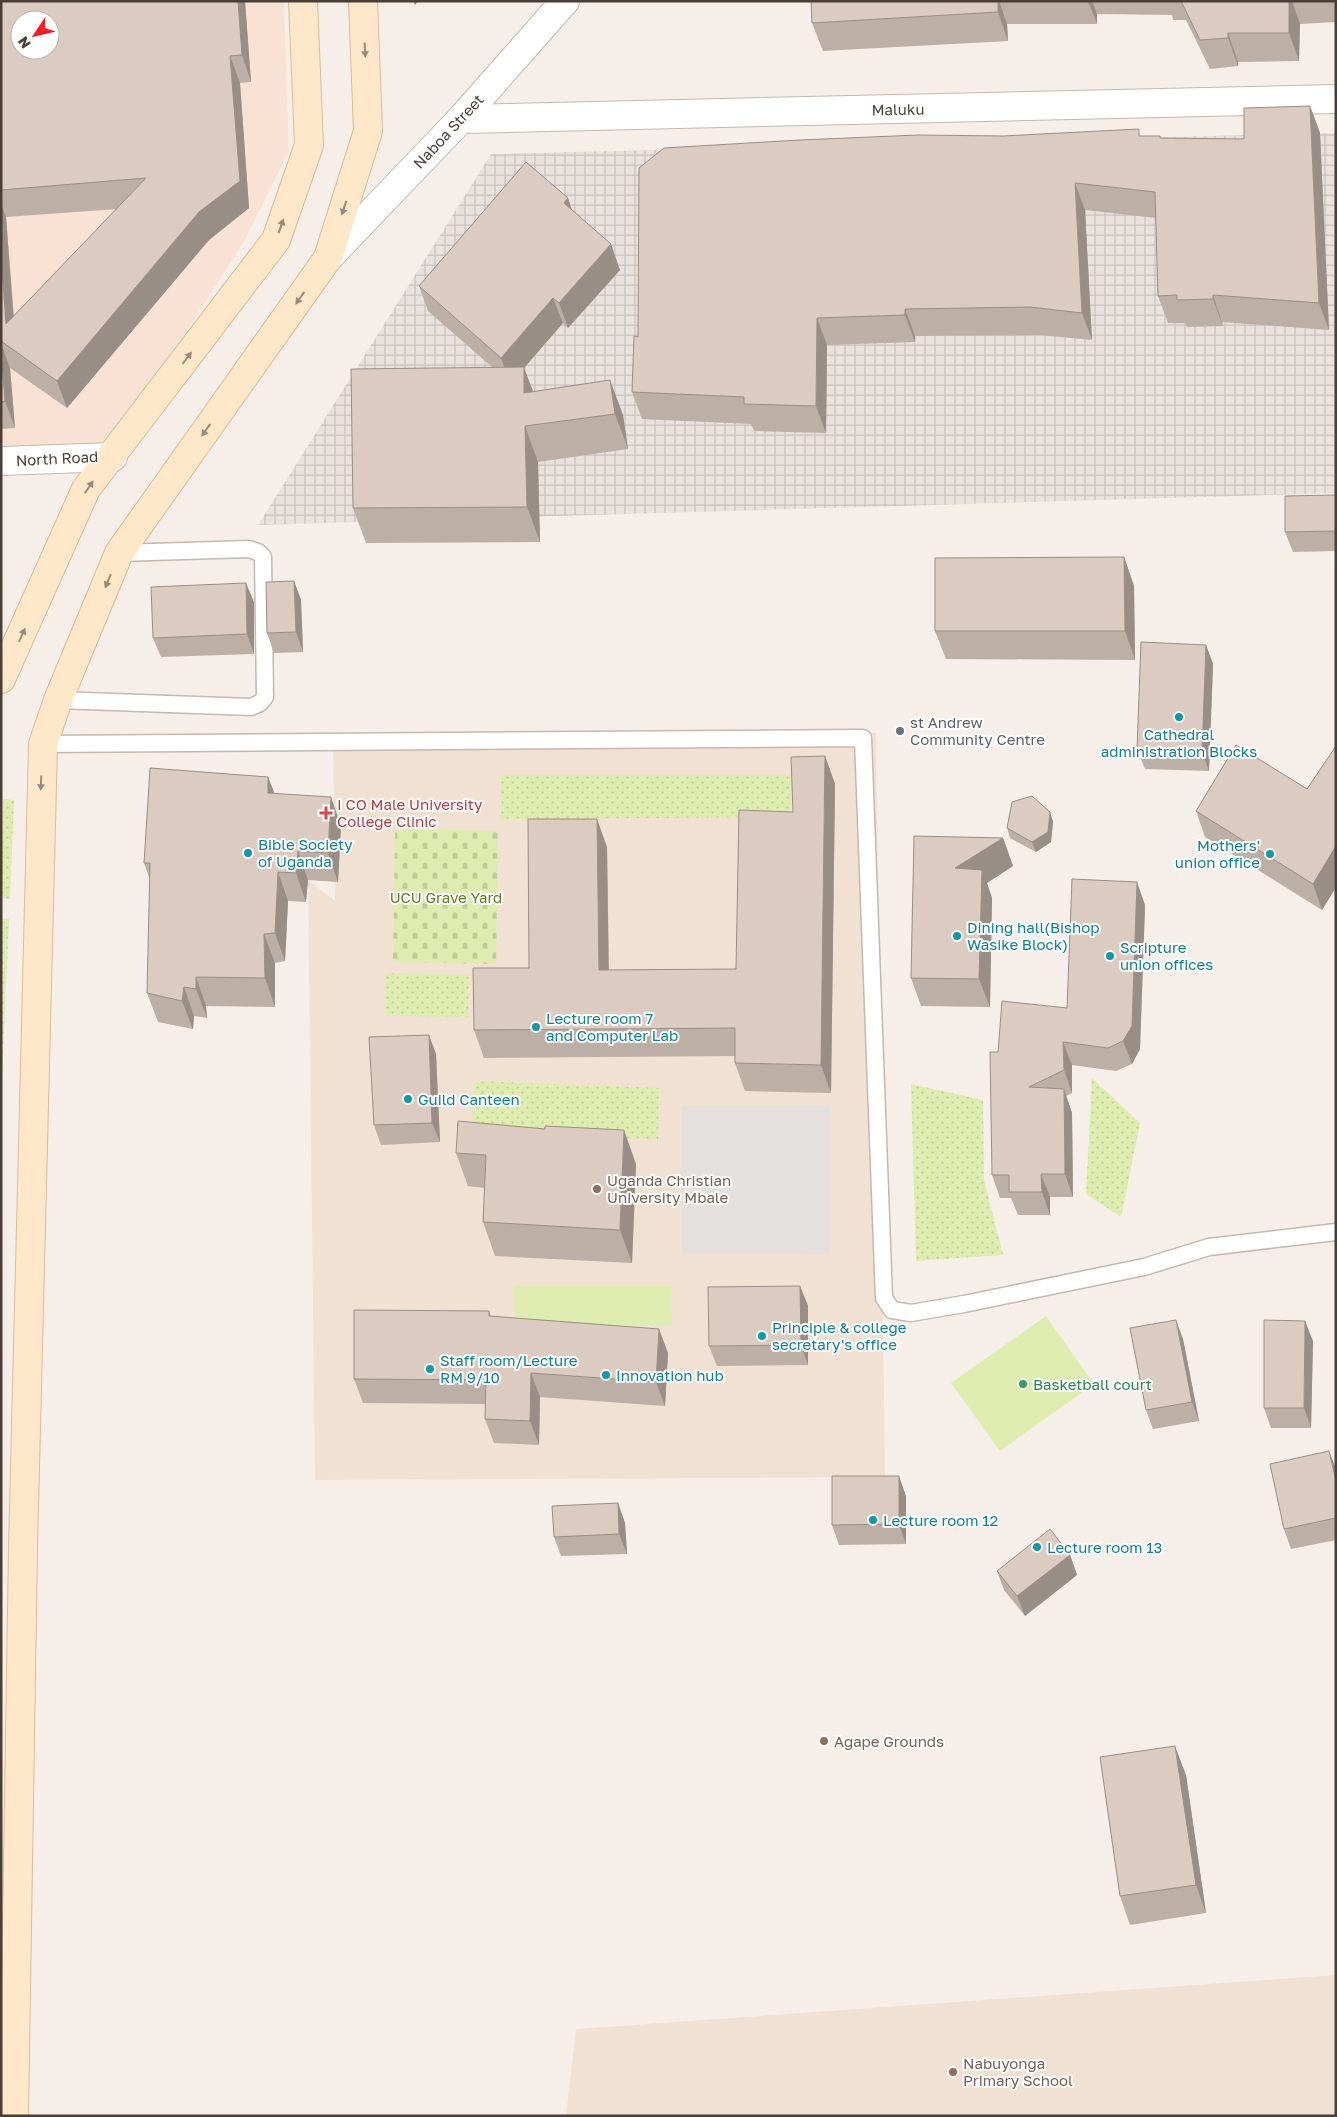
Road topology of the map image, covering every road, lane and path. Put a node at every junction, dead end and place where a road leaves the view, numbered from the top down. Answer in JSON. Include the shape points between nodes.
{"nodes":[{"id":1,"x":303,"y":1,"type":"edge"},
{"id":2,"x":362,"y":1,"type":"edge"},
{"id":3,"x":565,"y":1,"type":"edge"},
{"id":4,"x":1336,"y":99,"type":"edge"},
{"id":5,"x":461,"y":120,"type":"junction"},
{"id":6,"x":328,"y":258,"type":"junction"},
{"id":7,"x":113,"y":457,"type":"junction"},
{"id":8,"x":1,"y":461,"type":"edge"},
{"id":9,"x":119,"y":553,"type":"junction"},
{"id":10,"x":1,"y":679,"type":"edge"},
{"id":11,"x":58,"y":700,"type":"junction"},
{"id":12,"x":43,"y":744,"type":"junction"},
{"id":13,"x":1336,"y":1232,"type":"edge"},
{"id":14,"x":12,"y":1548,"type":"edge"},
{"id":15,"x":14,"y":2116,"type":"edge"}],
"edges":[{"from":7,"to":1,"type":"main road","one_way":true,"via":[[276,240],[309,145]]},
{"from":2,"to":6,"type":"main road","one_way":true,"via":[[368,131]]},
{"from":3,"to":5,"type":"street","name":"Naboa Street"},
{"from":4,"to":5,"type":"street","name":"Maluku"},
{"from":5,"to":6,"type":"street","name":"Naboa Street"},
{"from":6,"to":9,"type":"main road","one_way":true},
{"from":7,"to":8,"type":"street","name":"North Road"},
{"from":10,"to":7,"type":"main road","one_way":true,"via":[[86,490]]},
{"from":9,"to":11,"type":"main road","one_way":true},
{"from":9,"to":11,"type":"lane","via":[[249,549],[263,556],[265,697],[251,707]]},
{"from":11,"to":12,"type":"main road"},
{"from":12,"to":13,"type":"lane","via":[[863,738],[884,1298],[892,1310],[911,1313],[964,1304],[1144,1267],[1210,1247]]},
{"from":12,"to":14,"type":"main road","one_way":true},
{"from":14,"to":15,"type":"main road"}]}
